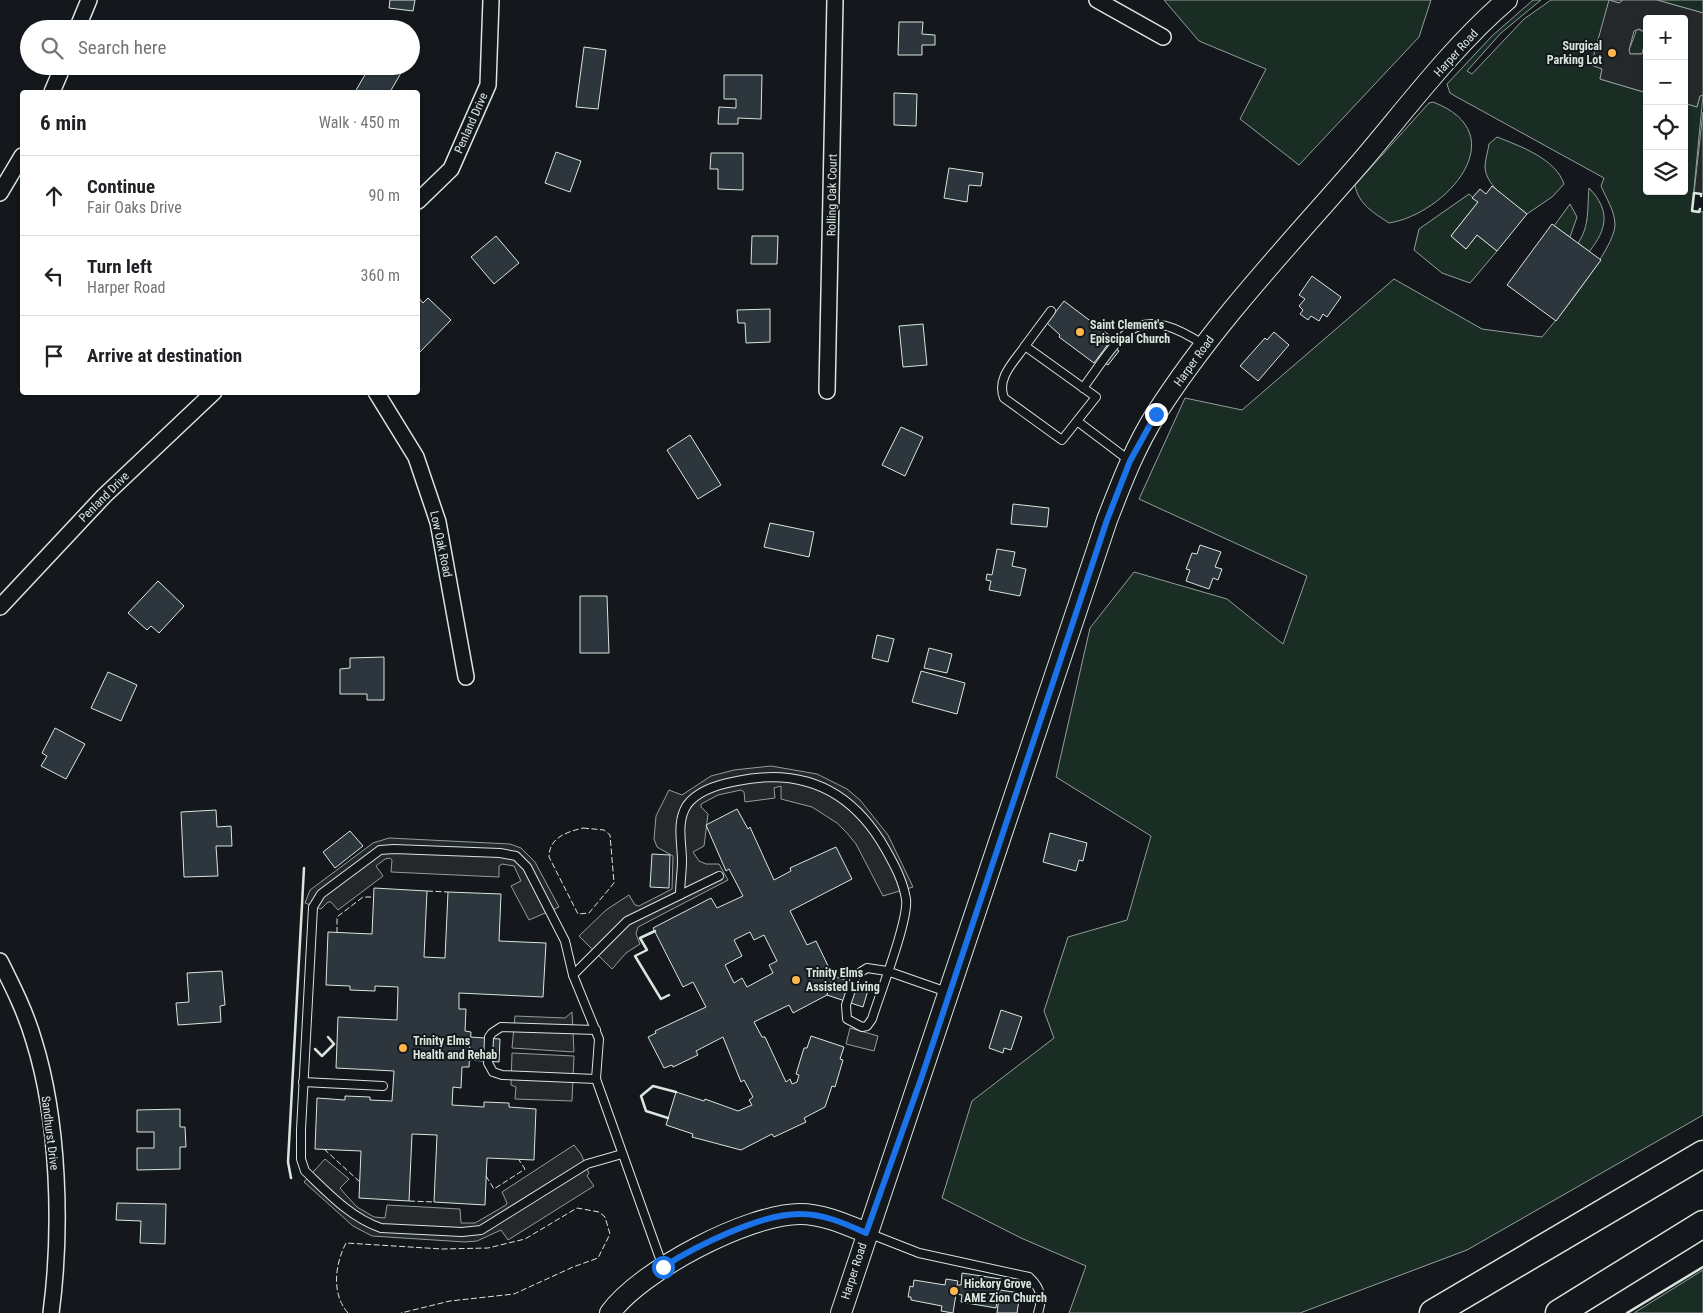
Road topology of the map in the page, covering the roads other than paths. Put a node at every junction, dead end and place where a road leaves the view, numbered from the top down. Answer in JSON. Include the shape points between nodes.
{"nodes":[{"id":1,"x":88,"y":0,"type":"edge"},
{"id":2,"x":491,"y":0,"type":"edge"},
{"id":3,"x":835,"y":0,"type":"edge"},
{"id":4,"x":1097,"y":0,"type":"edge"},
{"id":5,"x":1508,"y":0,"type":"edge"},
{"id":6,"x":80,"y":20,"type":"edge"},
{"id":7,"x":1163,"y":37,"type":"dead end"},
{"id":8,"x":59,"y":75,"type":"edge"},
{"id":9,"x":53,"y":90,"type":"edge"},
{"id":10,"x":20,"y":159,"type":"edge"},
{"id":11,"x":0,"y":193,"type":"edge"},
{"id":12,"x":420,"y":199,"type":"edge"},
{"id":13,"x":1051,"y":311,"type":"dead end"},
{"id":14,"x":1025,"y":346,"type":"junction"},
{"id":15,"x":1206,"y":346,"type":"junction"},
{"id":16,"x":1083,"y":388,"type":"junction"},
{"id":17,"x":827,"y":391,"type":"dead end"},
{"id":18,"x":211,"y":395,"type":"edge"},
{"id":19,"x":378,"y":395,"type":"edge"},
{"id":20,"x":1078,"y":420,"type":"junction"},
{"id":21,"x":1130,"y":461,"type":"junction"},
{"id":22,"x":0,"y":607,"type":"edge"},
{"id":23,"x":466,"y":677,"type":"dead end"},
{"id":24,"x":719,"y":876,"type":"dead end"},
{"id":25,"x":680,"y":895,"type":"junction"},
{"id":26,"x":0,"y":961,"type":"edge"},
{"id":27,"x":888,"y":972,"type":"junction"},
{"id":28,"x":573,"y":975,"type":"junction"},
{"id":29,"x":949,"y":993,"type":"junction"},
{"id":30,"x":596,"y":1030,"type":"junction"},
{"id":31,"x":596,"y":1079,"type":"junction"},
{"id":32,"x":303,"y":1082,"type":"junction"},
{"id":33,"x":383,"y":1086,"type":"dead end"},
{"id":34,"x":622,"y":1154,"type":"junction"},
{"id":35,"x":1703,"y":1154,"type":"edge"},
{"id":36,"x":1703,"y":1224,"type":"edge"},
{"id":37,"x":866,"y":1233,"type":"junction"},
{"id":38,"x":663,"y":1267,"type":"junction"},
{"id":39,"x":844,"y":1312,"type":"edge"},
{"id":40,"x":51,"y":1313,"type":"edge"},
{"id":41,"x":610,"y":1313,"type":"edge"},
{"id":42,"x":1038,"y":1313,"type":"edge"},
{"id":43,"x":1433,"y":1313,"type":"edge"},
{"id":44,"x":1559,"y":1313,"type":"edge"}],
"edges":[{"from":1,"to":6,"type":"street"},
{"from":2,"to":12,"type":"street","name":"Penland Drive","via":[[488,85],[451,169]]},
{"from":3,"to":17,"type":"street","name":"Rolling Oak Court"},
{"from":4,"to":7,"type":"street"},
{"from":5,"to":15,"type":"main road","name":"Harper Road","via":[[1427,85]]},
{"from":8,"to":9,"type":"street"},
{"from":10,"to":11,"type":"street"},
{"from":13,"to":14,"type":"lane"},
{"from":14,"to":16,"type":"lane"},
{"from":14,"to":20,"type":"lane","via":[[1001,384],[1004,398],[1062,440]]},
{"from":15,"to":16,"type":"lane","via":[[1182,331],[1142,324],[1124,333]]},
{"from":15,"to":21,"type":"main road","name":"Harper Road","via":[[1156,414]]},
{"from":16,"to":20,"type":"lane","via":[[1096,397]]},
{"from":18,"to":22,"type":"street","name":"Penland Drive","via":[[104,496]]},
{"from":19,"to":23,"type":"street","name":"Low Oak Road","via":[[416,457],[438,522]]},
{"from":20,"to":21,"type":"lane"},
{"from":21,"to":29,"type":"main road","name":"Harper Road"},
{"from":24,"to":25,"type":"lane"},
{"from":25,"to":27,"type":"lane","via":[[680,828],[686,806],[697,796],[725,784],[762,777],[796,777],[817,784],[839,796],[865,819],[901,878],[906,902]]},
{"from":25,"to":28,"type":"lane","via":[[627,921]]},
{"from":26,"to":40,"type":"street","name":"Sandhurst Drive","via":[[34,1042],[48,1107],[56,1163],[56,1275]]},
{"from":27,"to":27,"type":"lane","via":[[867,1026],[862,1027],[848,1019],[845,1011],[856,975],[867,968]]},
{"from":27,"to":29,"type":"lane"},
{"from":28,"to":30,"type":"lane"},
{"from":28,"to":32,"type":"lane","via":[[565,941],[527,867],[516,856],[386,849],[374,853],[315,902]]},
{"from":29,"to":37,"type":"main road","name":"Harper Road"},
{"from":30,"to":31,"type":"lane","via":[[600,1045]]},
{"from":30,"to":31,"type":"lane","via":[[501,1027],[489,1037],[488,1063],[493,1072],[502,1075]]},
{"from":31,"to":34,"type":"lane"},
{"from":32,"to":33,"type":"lane"},
{"from":32,"to":34,"type":"lane","via":[[302,1164],[310,1176],[350,1212],[381,1228],[472,1232],[489,1226],[587,1164]]},
{"from":34,"to":38,"type":"lane"},
{"from":35,"to":43,"type":"highway"},
{"from":36,"to":44,"type":"highway"},
{"from":37,"to":38,"type":"main road","via":[[825,1217],[785,1215],[742,1228]]},
{"from":37,"to":39,"type":"main road","name":"Harper Road"},
{"from":37,"to":42,"type":"lane","via":[[918,1253],[1029,1277],[1039,1286]]},
{"from":38,"to":41,"type":"main road","via":[[640,1282]]}]}
